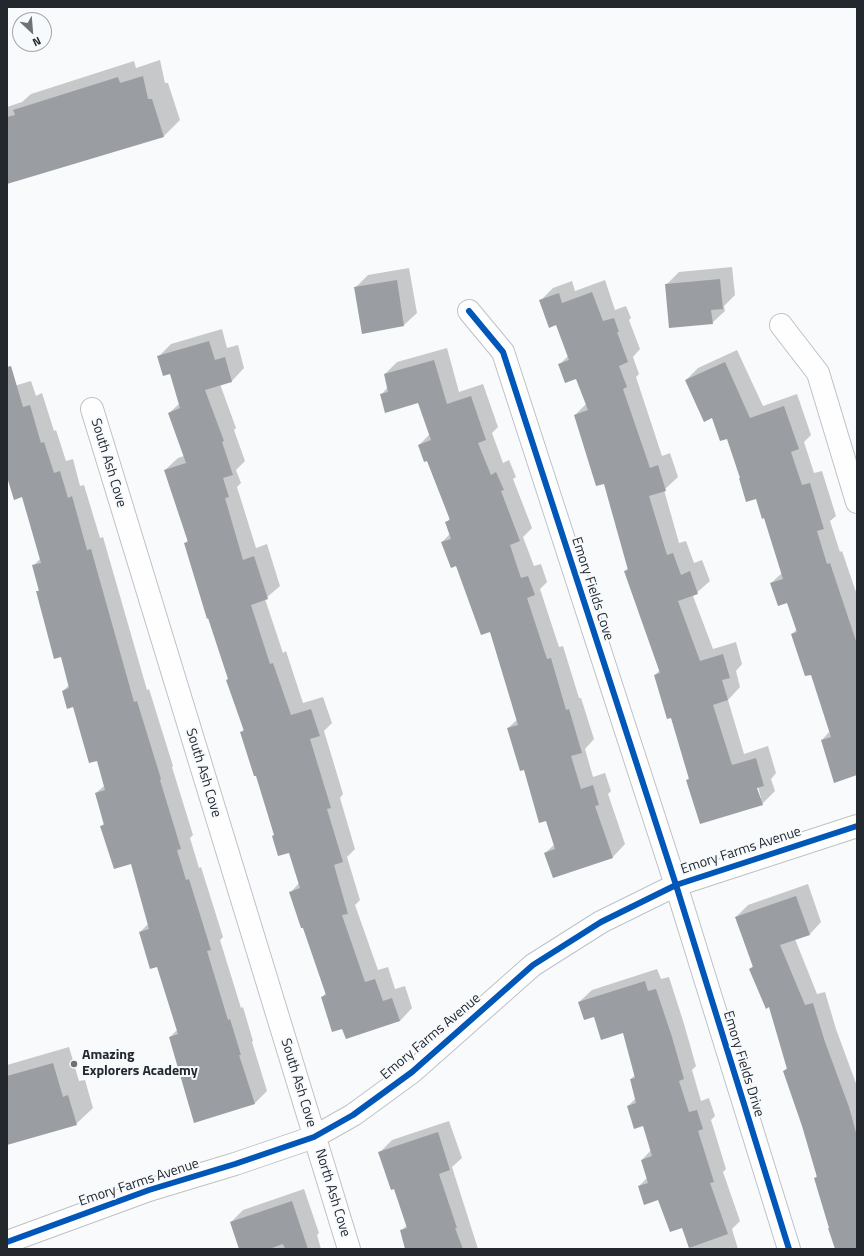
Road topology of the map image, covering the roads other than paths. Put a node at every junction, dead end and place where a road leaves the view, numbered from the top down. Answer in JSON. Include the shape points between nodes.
{"nodes":[{"id":1,"x":468,"y":311,"type":"dead end"},
{"id":2,"x":781,"y":325,"type":"dead end"},
{"id":3,"x":92,"y":409,"type":"dead end"},
{"id":4,"x":857,"y":502,"type":"edge"},
{"id":5,"x":857,"y":826,"type":"edge"},
{"id":6,"x":676,"y":885,"type":"junction"},
{"id":7,"x":314,"y":1137,"type":"junction"},
{"id":8,"x":7,"y":1241,"type":"edge"},
{"id":9,"x":349,"y":1249,"type":"edge"},
{"id":10,"x":788,"y":1249,"type":"edge"}],
"edges":[{"from":1,"to":6,"type":"street","name":"Emory Fields Cove","via":[[503,352]]},
{"from":2,"to":4,"type":"street","via":[[818,373]]},
{"from":3,"to":7,"type":"street","name":"South Ash Cove"},
{"from":5,"to":6,"type":"street","name":"Emory Farms Avenue"},
{"from":6,"to":7,"type":"street","name":"Emory Farms Avenue","via":[[601,922],[533,965],[412,1072],[353,1114]]},
{"from":6,"to":10,"type":"street","name":"Emory Fields Drive"},
{"from":7,"to":8,"type":"street","name":"Emory Farms Avenue","via":[[149,1190]]},
{"from":7,"to":9,"type":"street","name":"North Ash Cove"}]}
